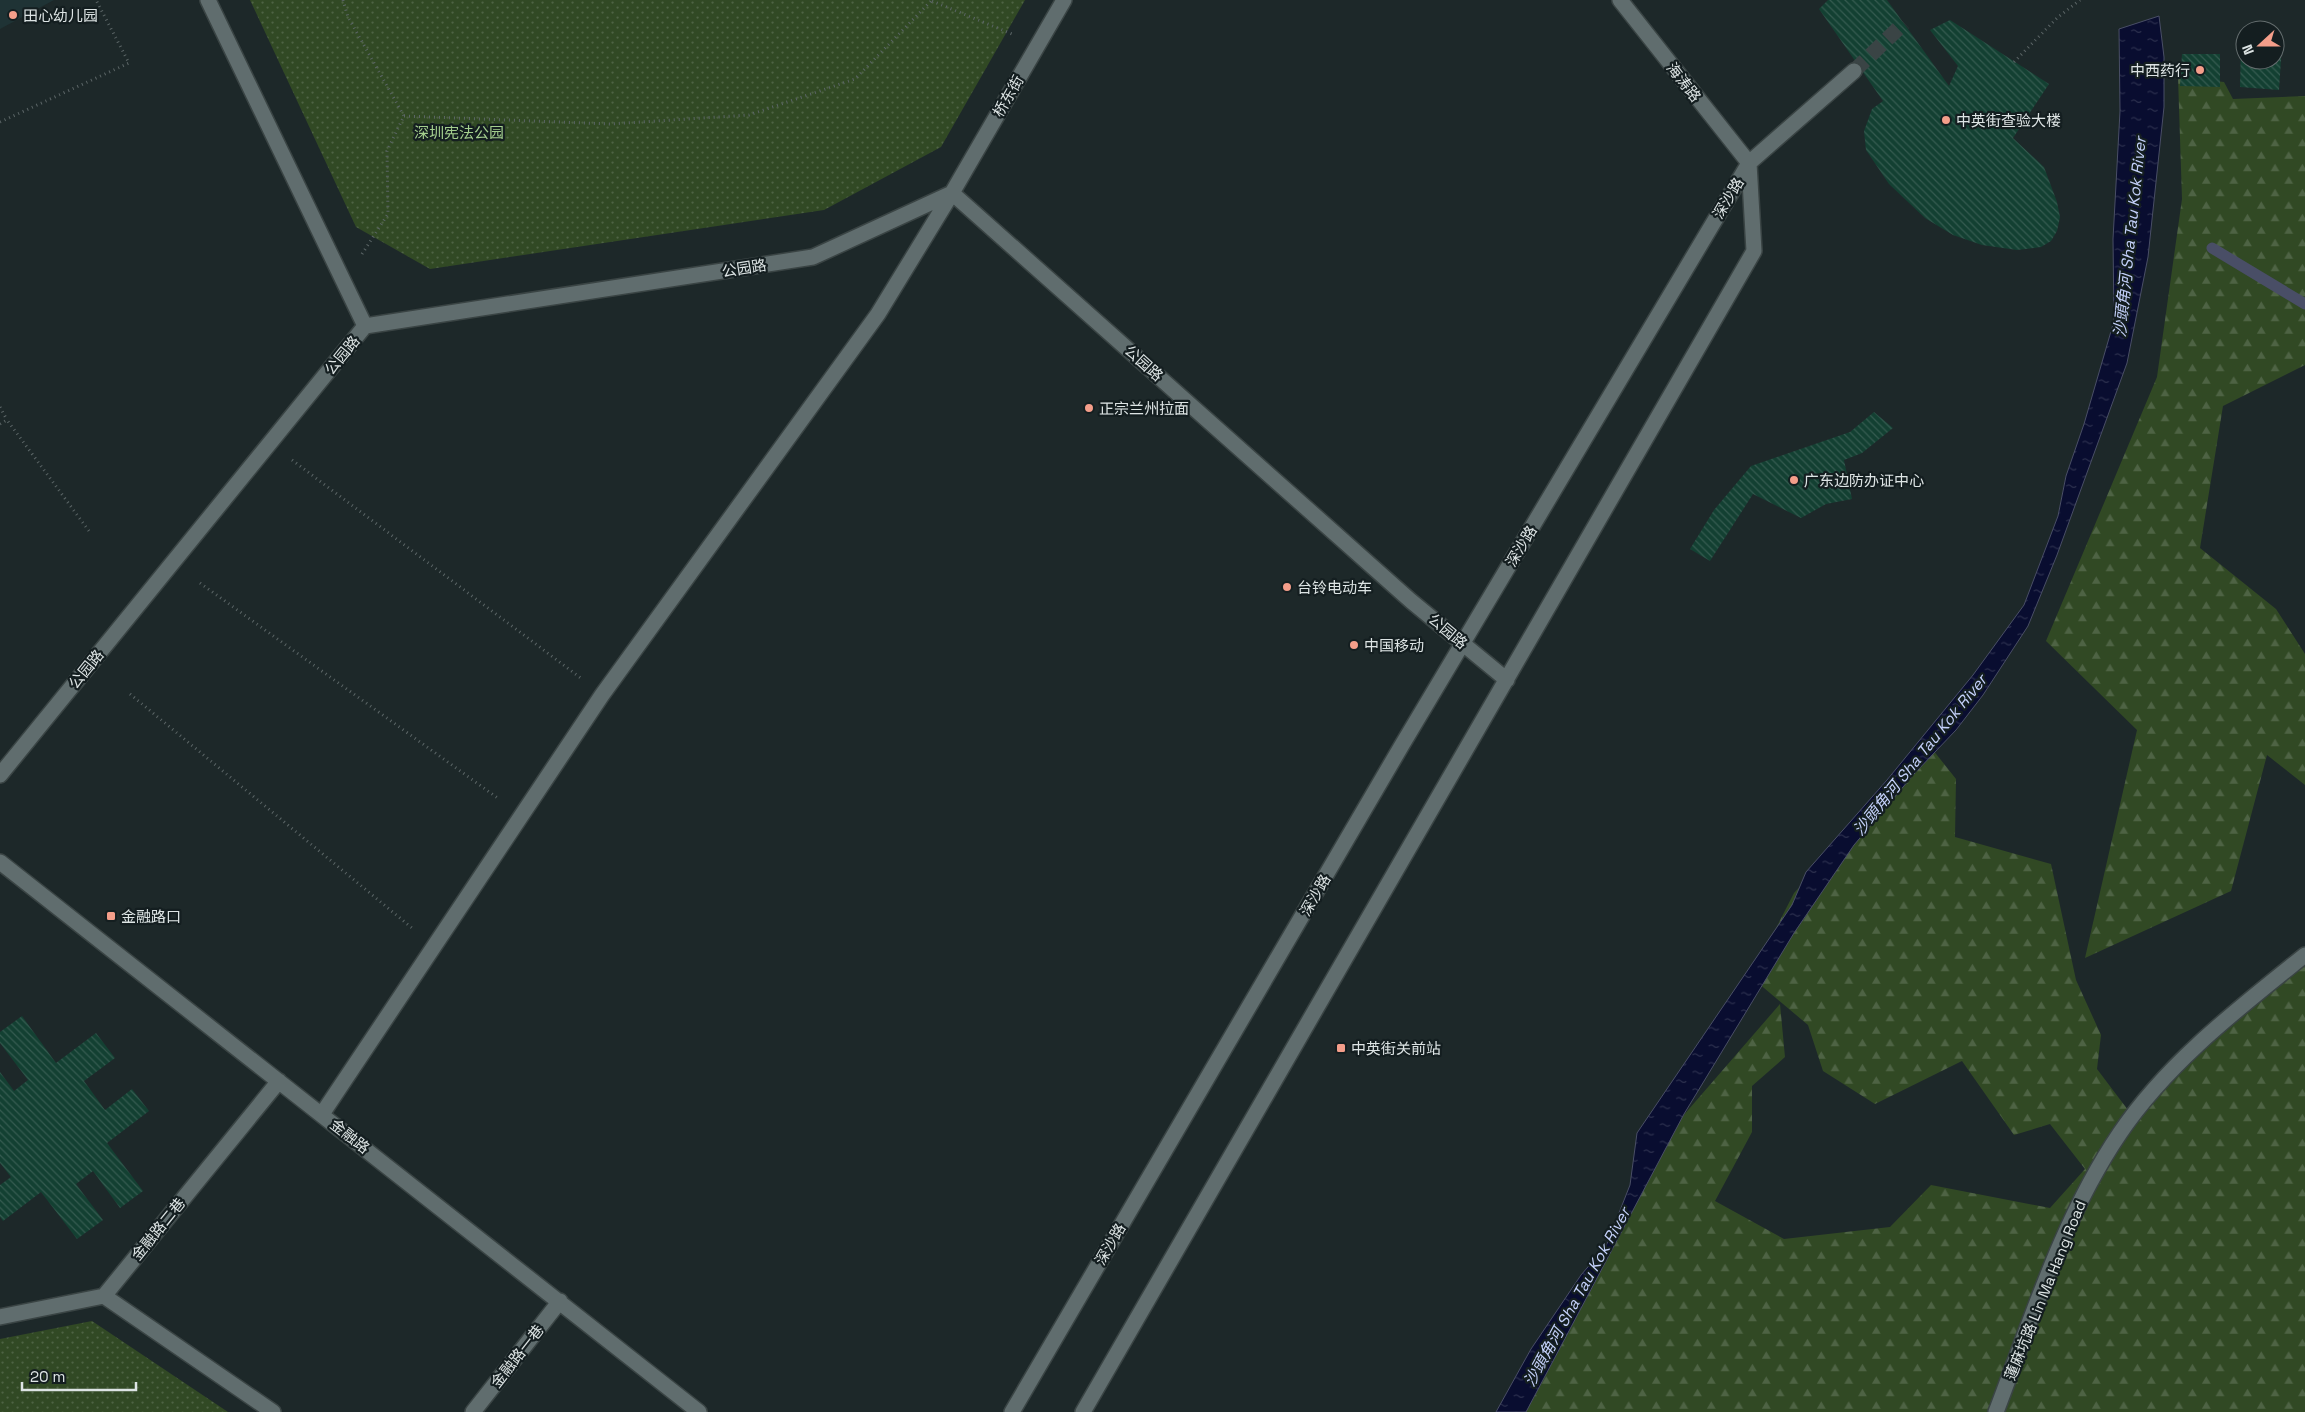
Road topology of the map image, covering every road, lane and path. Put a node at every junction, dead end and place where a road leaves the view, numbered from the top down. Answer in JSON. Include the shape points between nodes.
{"nodes":[{"id":1,"x":96,"y":0,"type":"edge"},
{"id":2,"x":208,"y":0,"type":"edge"},
{"id":3,"x":344,"y":0,"type":"edge"},
{"id":4,"x":932,"y":0,"type":"edge"},
{"id":5,"x":1064,"y":0,"type":"edge"},
{"id":6,"x":1620,"y":0,"type":"edge"},
{"id":7,"x":2080,"y":0,"type":"edge"},
{"id":8,"x":1038,"y":45,"type":"junction"},
{"id":9,"x":2014,"y":62,"type":"dead end"},
{"id":10,"x":1854,"y":71,"type":"tunnel mouth"},
{"id":11,"x":404,"y":116,"type":"junction"},
{"id":12,"x":0,"y":122,"type":"edge"},
{"id":13,"x":1749,"y":164,"type":"junction"},
{"id":14,"x":952,"y":193,"type":"junction"},
{"id":15,"x":343,"y":281,"type":"junction"},
{"id":16,"x":364,"y":326,"type":"junction"},
{"id":17,"x":0,"y":407,"type":"edge"},
{"id":18,"x":7,"y":420,"type":"junction"},
{"id":19,"x":0,"y":424,"type":"edge"},
{"id":20,"x":289,"y":458,"type":"dead end"},
{"id":21,"x":89,"y":531,"type":"dead end"},
{"id":22,"x":200,"y":583,"type":"dead end"},
{"id":23,"x":1462,"y":644,"type":"junction"},
{"id":24,"x":1507,"y":680,"type":"junction"},
{"id":25,"x":130,"y":694,"type":"dead end"},
{"id":26,"x":602,"y":695,"type":"junction"},
{"id":27,"x":0,"y":775,"type":"edge"},
{"id":28,"x":521,"y":815,"type":"junction"},
{"id":29,"x":0,"y":862,"type":"edge"},
{"id":30,"x":434,"y":946,"type":"junction"},
{"id":31,"x":2305,"y":955,"type":"edge"},
{"id":32,"x":279,"y":1081,"type":"junction"},
{"id":33,"x":322,"y":1114,"type":"junction"},
{"id":34,"x":104,"y":1296,"type":"junction"},
{"id":35,"x":560,"y":1301,"type":"junction"},
{"id":36,"x":0,"y":1317,"type":"edge"},
{"id":37,"x":273,"y":1412,"type":"edge"},
{"id":38,"x":473,"y":1412,"type":"edge"},
{"id":39,"x":699,"y":1412,"type":"edge"},
{"id":40,"x":1012,"y":1412,"type":"edge"},
{"id":41,"x":1083,"y":1412,"type":"edge"},
{"id":42,"x":1996,"y":1412,"type":"edge"}],
"edges":[{"from":1,"to":12,"type":"path","via":[[129,63]]},
{"from":2,"to":15,"type":"street"},
{"from":3,"to":11,"type":"path","via":[[348,17]]},
{"from":4,"to":8,"type":"path"},
{"from":4,"to":11,"type":"path","via":[[855,79],[748,115],[610,124]]},
{"from":5,"to":8,"type":"street","name":"桥东街"},
{"from":6,"to":13,"type":"street","name":"海涛路"},
{"from":7,"to":9,"type":"path"},
{"from":8,"to":14,"type":"street","name":"桥东街"},
{"from":10,"to":13,"type":"street"},
{"from":11,"to":15,"type":"path","via":[[387,150],[388,214]]},
{"from":13,"to":23,"type":"street","name":"深沙路"},
{"from":13,"to":24,"type":"street","name":"深沙路","via":[[1754,251]]},
{"from":14,"to":16,"type":"street","name":"公园路","via":[[813,257]]},
{"from":14,"to":23,"type":"street","name":"公园路"},
{"from":14,"to":26,"type":"street","name":"桥东街","via":[[878,314]]},
{"from":15,"to":16,"type":"street"},
{"from":16,"to":27,"type":"street","name":"公园路"},
{"from":17,"to":18,"type":"path"},
{"from":18,"to":19,"type":"path"},
{"from":18,"to":21,"type":"path"},
{"from":20,"to":26,"type":"path"},
{"from":22,"to":28,"type":"path"},
{"from":23,"to":24,"type":"street","name":"公园路"},
{"from":23,"to":40,"type":"street","name":"深沙路"},
{"from":24,"to":41,"type":"street","name":"深沙路"},
{"from":25,"to":30,"type":"path"},
{"from":26,"to":28,"type":"street","name":"桥东街"},
{"from":28,"to":30,"type":"street","name":"桥东街"},
{"from":29,"to":32,"type":"street","name":"金融路"},
{"from":30,"to":33,"type":"street","name":"桥东街"},
{"from":31,"to":42,"type":"street","name":"蓮麻坑路 Lin Ma Hang Road","via":[[2184,1058],[2120,1132],[2064,1234]]},
{"from":32,"to":33,"type":"street","name":"金融路"},
{"from":32,"to":34,"type":"street","name":"金融路二巷"},
{"from":33,"to":35,"type":"street","name":"金融路"},
{"from":34,"to":36,"type":"street"},
{"from":34,"to":37,"type":"street"},
{"from":35,"to":38,"type":"street","name":"金融路一巷"},
{"from":35,"to":39,"type":"street","name":"金融路"}]}
